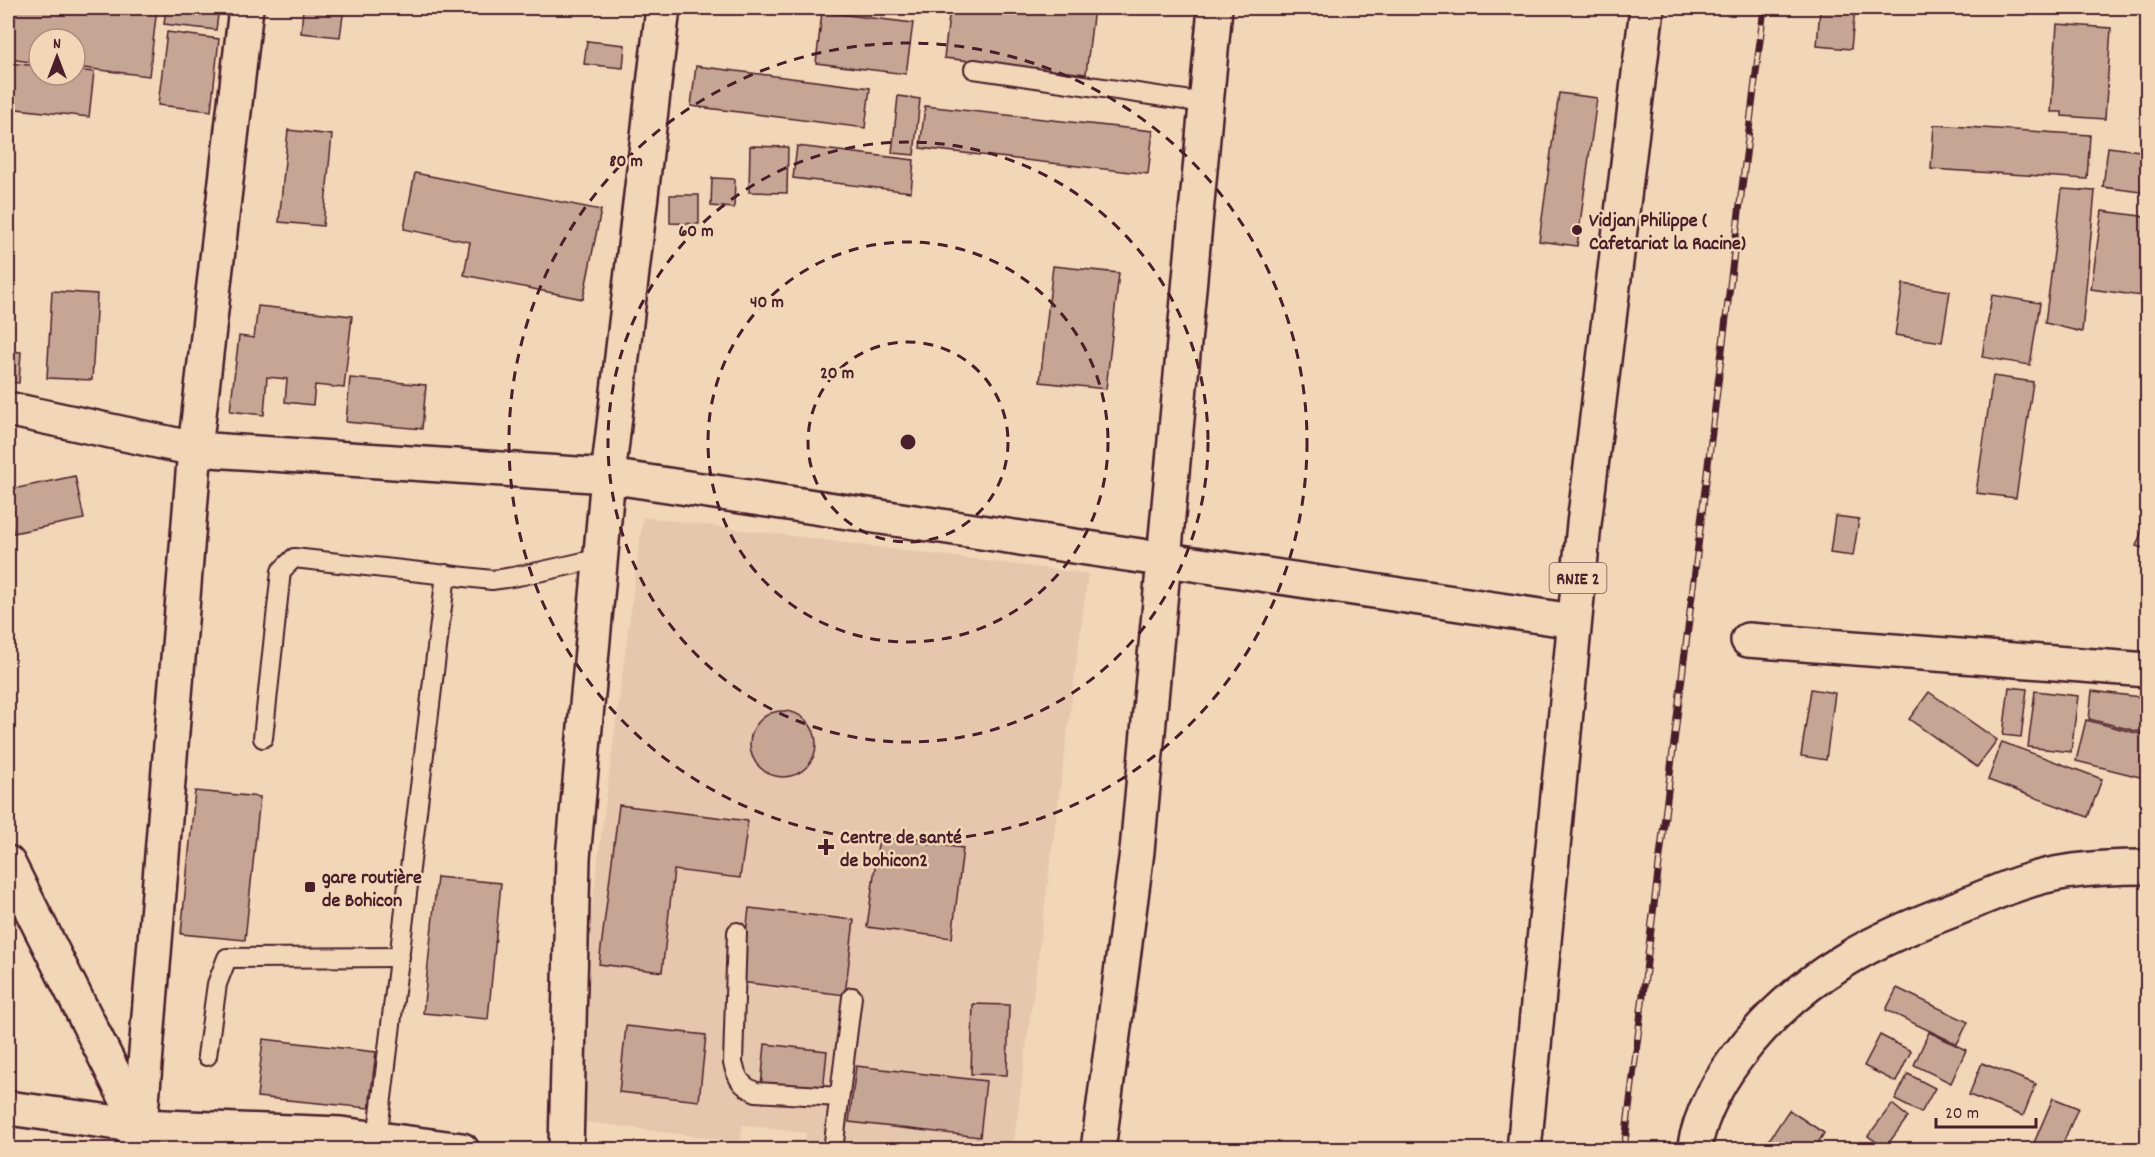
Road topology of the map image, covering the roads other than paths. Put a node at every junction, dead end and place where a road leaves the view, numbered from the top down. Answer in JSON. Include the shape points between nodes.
{"nodes":[{"id":1,"x":246,"y":8,"type":"edge"},
{"id":2,"x":663,"y":8,"type":"edge"},
{"id":3,"x":1215,"y":8,"type":"edge"},
{"id":4,"x":1647,"y":8,"type":"edge"},
{"id":5,"x":974,"y":69,"type":"dead end"},
{"id":6,"x":1205,"y":103,"type":"junction"},
{"id":7,"x":8,"y":408,"type":"edge"},
{"id":8,"x":195,"y":449,"type":"junction"},
{"id":9,"x":608,"y":476,"type":"junction"},
{"id":10,"x":600,"y":559,"type":"junction"},
{"id":11,"x":1165,"y":561,"type":"junction"},
{"id":12,"x":446,"y":574,"type":"junction"},
{"id":13,"x":1573,"y":621,"type":"junction"},
{"id":14,"x":1748,"y":640,"type":"dead end"},
{"id":15,"x":2148,"y":670,"type":"edge"},
{"id":16,"x":263,"y":738,"type":"dead end"},
{"id":17,"x":8,"y":863,"type":"edge"},
{"id":18,"x":2148,"y":867,"type":"edge"},
{"id":19,"x":737,"y":932,"type":"dead end"},
{"id":20,"x":400,"y":957,"type":"junction"},
{"id":21,"x":852,"y":997,"type":"dead end"},
{"id":22,"x":207,"y":1056,"type":"dead end"},
{"id":23,"x":839,"y":1097,"type":"junction"},
{"id":24,"x":8,"y":1108,"type":"edge"},
{"id":25,"x":138,"y":1138,"type":"edge"},
{"id":26,"x":377,"y":1139,"type":"junction"},
{"id":27,"x":340,"y":1142,"type":"edge"},
{"id":28,"x":462,"y":1149,"type":"edge"},
{"id":29,"x":566,"y":1149,"type":"edge"},
{"id":30,"x":832,"y":1149,"type":"edge"},
{"id":31,"x":1098,"y":1149,"type":"edge"},
{"id":32,"x":1524,"y":1149,"type":"edge"},
{"id":33,"x":1694,"y":1149,"type":"edge"}],
"edges":[{"from":1,"to":8,"type":"main road"},
{"from":2,"to":9,"type":"main road"},
{"from":3,"to":6,"type":"main road"},
{"from":4,"to":13,"type":"main road","number":"RNIE 2"},
{"from":5,"to":6,"type":"lane"},
{"from":6,"to":11,"type":"main road"},
{"from":7,"to":8,"type":"main road"},
{"from":8,"to":9,"type":"main road"},
{"from":8,"to":25,"type":"main road"},
{"from":9,"to":10,"type":"main road"},
{"from":9,"to":11,"type":"main road"},
{"from":10,"to":12,"type":"lane","via":[[492,580]]},
{"from":10,"to":29,"type":"main road","via":[[573,858]]},
{"from":11,"to":13,"type":"main road"},
{"from":11,"to":31,"type":"main road","via":[[1137,851]]},
{"from":12,"to":16,"type":"lane","via":[[294,558],[281,571]]},
{"from":12,"to":20,"type":"lane"},
{"from":13,"to":32,"type":"main road","number":"RNIE 2"},
{"from":14,"to":15,"type":"main road"},
{"from":17,"to":25,"type":"main road"},
{"from":18,"to":33,"type":"main road","via":[[2064,872],[2002,889],[1842,962],[1761,1028],[1725,1070],[1698,1127]]},
{"from":19,"to":23,"type":"lane","via":[[733,1063],[737,1078],[745,1088],[756,1092]]},
{"from":20,"to":22,"type":"lane","via":[[227,958],[217,984]]},
{"from":20,"to":26,"type":"lane"},
{"from":21,"to":23,"type":"lane"},
{"from":23,"to":30,"type":"lane"},
{"from":24,"to":25,"type":"main road"},
{"from":25,"to":27,"type":"main road"},
{"from":26,"to":27,"type":"main road"},
{"from":26,"to":28,"type":"main road"}]}
